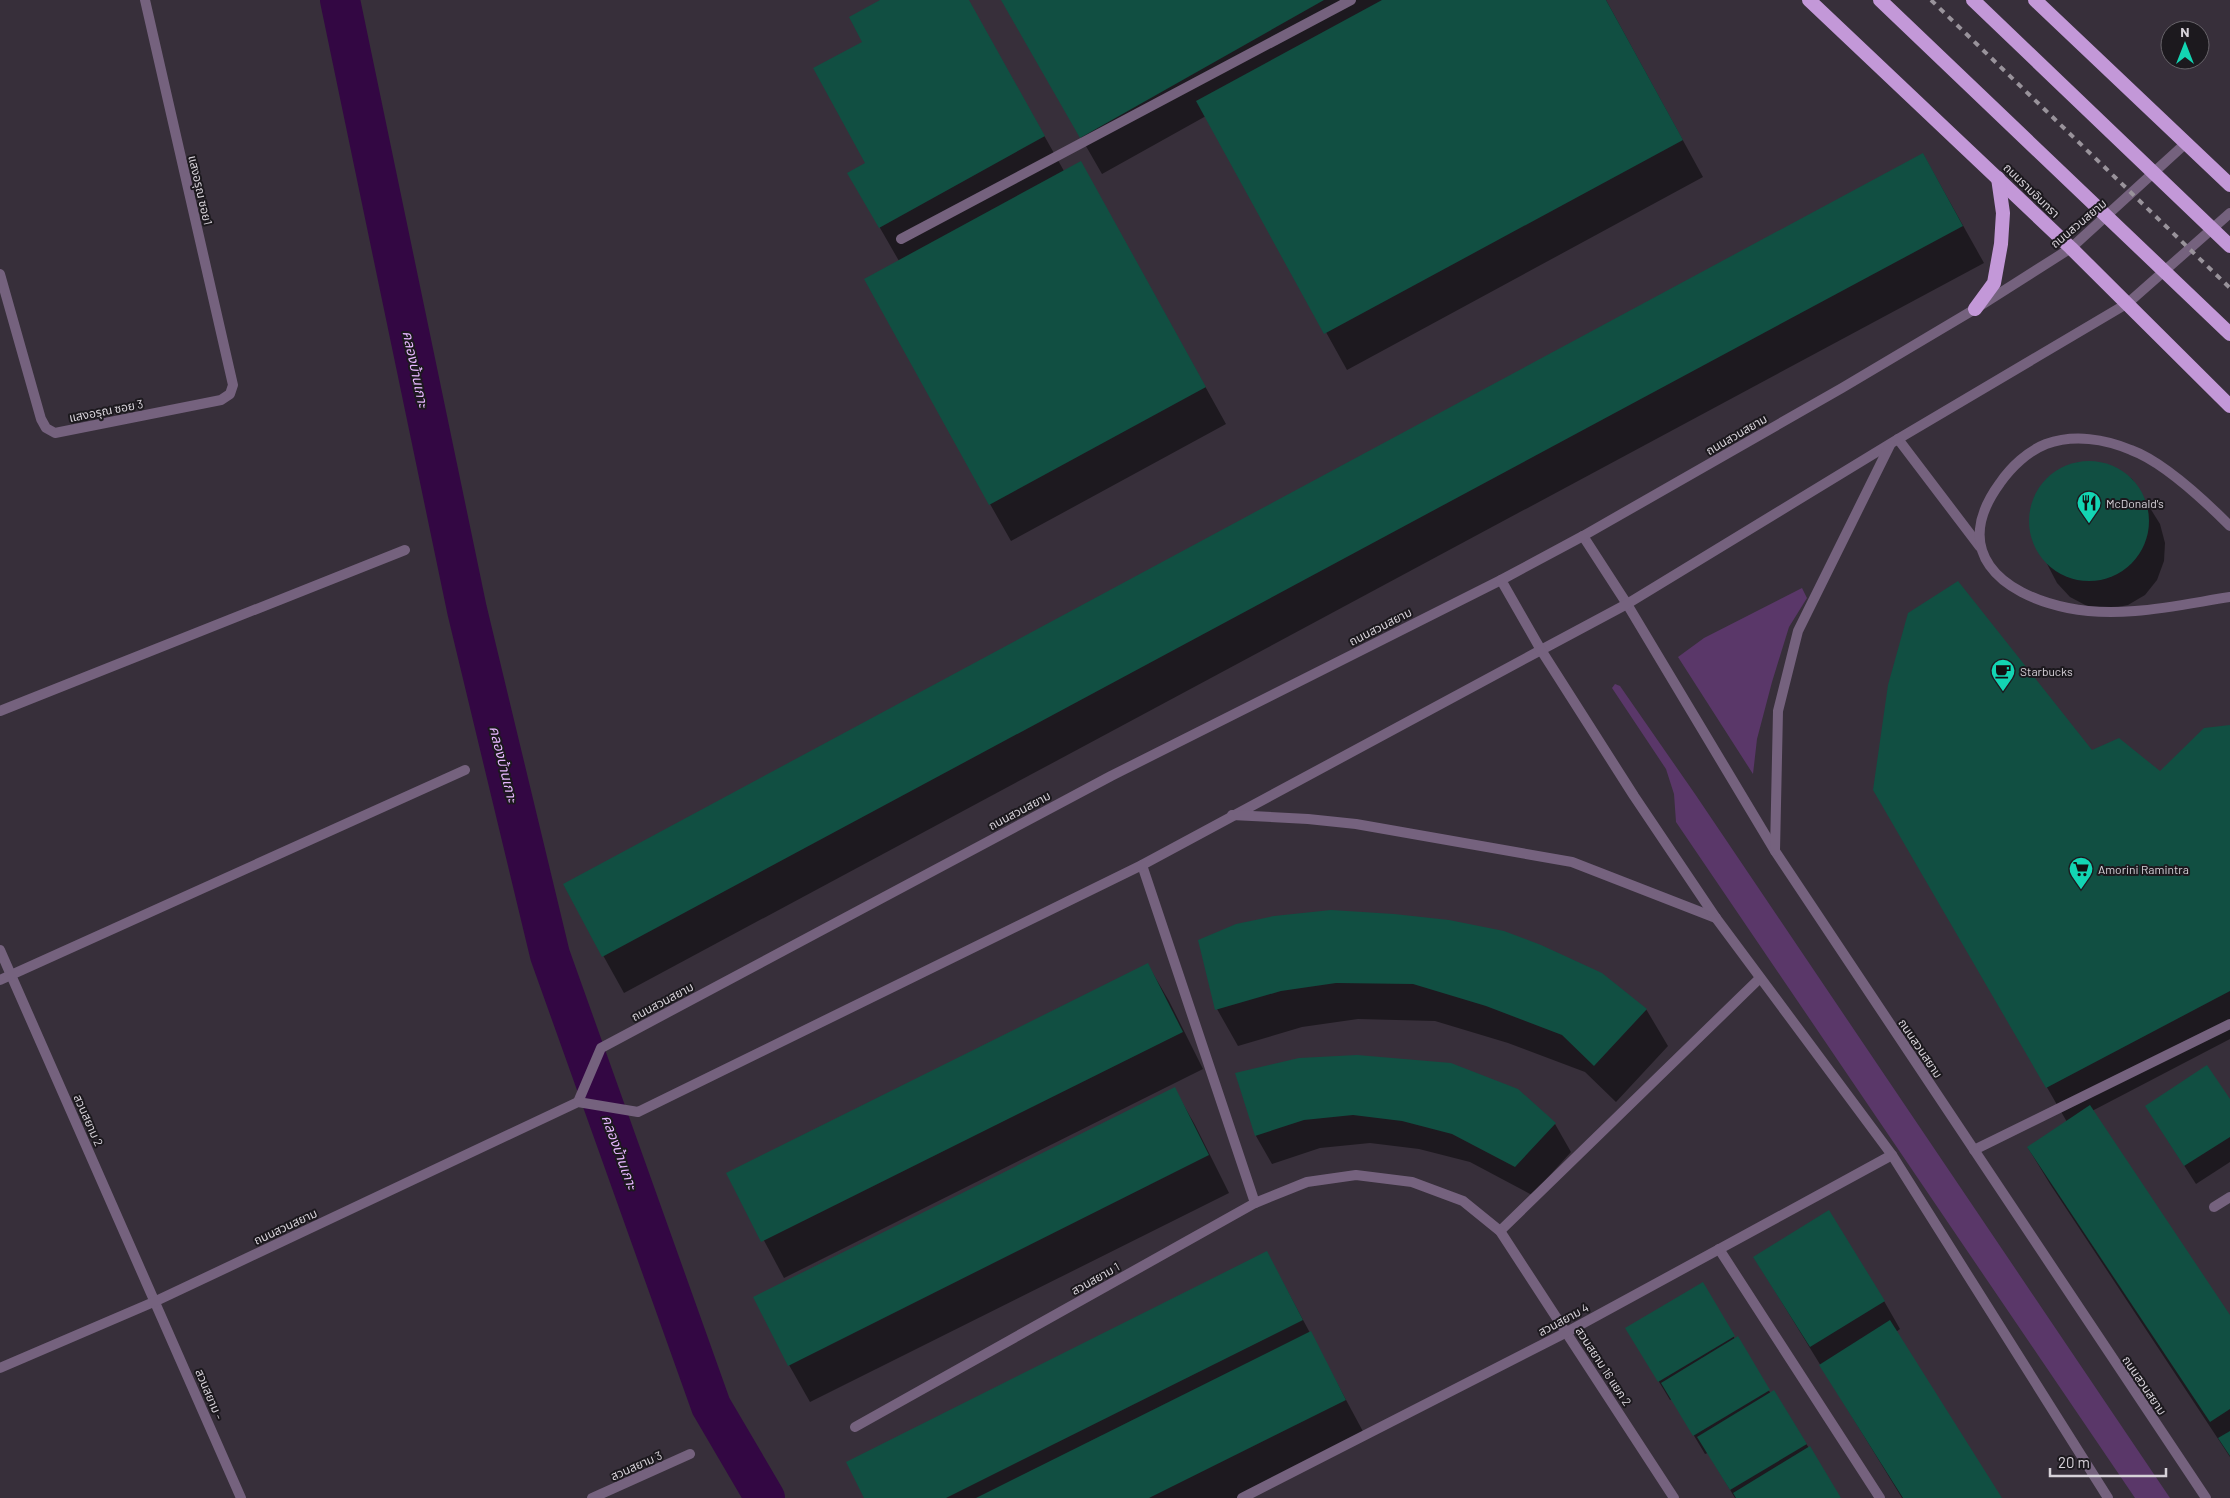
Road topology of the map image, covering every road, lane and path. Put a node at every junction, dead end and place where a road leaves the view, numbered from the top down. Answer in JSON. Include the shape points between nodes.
{"nodes":[{"id":1,"x":146,"y":0,"type":"edge"},
{"id":2,"x":1350,"y":0,"type":"edge"},
{"id":3,"x":1809,"y":0,"type":"edge"},
{"id":4,"x":1880,"y":0,"type":"edge"},
{"id":5,"x":1973,"y":0,"type":"edge"},
{"id":6,"x":2035,"y":0,"type":"edge"},
{"id":7,"x":2186,"y":143,"type":"junction"},
{"id":8,"x":1998,"y":178,"type":"junction"},
{"id":9,"x":2230,"y":184,"type":"edge"},
{"id":10,"x":2230,"y":213,"type":"edge"},
{"id":11,"x":901,"y":238,"type":"dead end"},
{"id":12,"x":2230,"y":246,"type":"edge"},
{"id":13,"x":2071,"y":248,"type":"junction"},
{"id":14,"x":0,"y":274,"type":"edge"},
{"id":15,"x":2128,"y":303,"type":"junction"},
{"id":16,"x":1975,"y":309,"type":"junction"},
{"id":17,"x":2230,"y":334,"type":"edge"},
{"id":18,"x":233,"y":386,"type":"joint"},
{"id":19,"x":2230,"y":406,"type":"edge"},
{"id":20,"x":1894,"y":442,"type":"junction"},
{"id":21,"x":2230,"y":526,"type":"edge"},
{"id":22,"x":1583,"y":536,"type":"junction"},
{"id":23,"x":1980,"y":547,"type":"junction"},
{"id":24,"x":405,"y":550,"type":"dead end"},
{"id":25,"x":1501,"y":580,"type":"junction"},
{"id":26,"x":2230,"y":597,"type":"edge"},
{"id":27,"x":1627,"y":604,"type":"junction"},
{"id":28,"x":1541,"y":650,"type":"junction"},
{"id":29,"x":0,"y":711,"type":"edge"},
{"id":30,"x":465,"y":770,"type":"dead end"},
{"id":31,"x":1232,"y":815,"type":"junction"},
{"id":32,"x":1775,"y":851,"type":"junction"},
{"id":33,"x":1142,"y":865,"type":"junction"},
{"id":34,"x":1716,"y":918,"type":"junction"},
{"id":35,"x":0,"y":950,"type":"edge"},
{"id":36,"x":11,"y":976,"type":"junction"},
{"id":37,"x":1760,"y":978,"type":"junction"},
{"id":38,"x":0,"y":980,"type":"edge"},
{"id":39,"x":2230,"y":1024,"type":"edge"},
{"id":40,"x":580,"y":1101,"type":"junction"},
{"id":41,"x":1974,"y":1150,"type":"junction"},
{"id":42,"x":1892,"y":1155,"type":"junction"},
{"id":43,"x":1356,"y":1175,"type":"joint"},
{"id":44,"x":2230,"y":1198,"type":"edge"},
{"id":45,"x":1255,"y":1203,"type":"junction"},
{"id":46,"x":2214,"y":1207,"type":"dead end"},
{"id":47,"x":1500,"y":1231,"type":"junction"},
{"id":48,"x":1719,"y":1249,"type":"junction"},
{"id":49,"x":156,"y":1300,"type":"junction"},
{"id":50,"x":1567,"y":1332,"type":"junction"},
{"id":51,"x":0,"y":1368,"type":"edge"},
{"id":52,"x":855,"y":1427,"type":"dead end"},
{"id":53,"x":690,"y":1454,"type":"dead end"},
{"id":54,"x":241,"y":1498,"type":"edge"},
{"id":55,"x":592,"y":1498,"type":"edge"},
{"id":56,"x":1242,"y":1498,"type":"edge"},
{"id":57,"x":1674,"y":1498,"type":"edge"},
{"id":58,"x":1880,"y":1498,"type":"edge"},
{"id":59,"x":2108,"y":1498,"type":"edge"},
{"id":60,"x":2206,"y":1498,"type":"edge"}],
"edges":[{"from":1,"to":18,"type":"street","name":"แสงอรุณ ซอย1"},
{"from":2,"to":11,"type":"street"},
{"from":3,"to":8,"type":"highway","name":"ถนนรามอินทรา"},
{"from":4,"to":17,"type":"highway","bridge":true},
{"from":5,"to":12,"type":"highway","bridge":true},
{"from":6,"to":7,"type":"highway"},
{"from":7,"to":9,"type":"highway"},
{"from":7,"to":13,"type":"street","name":"ถนนสวนสยาม"},
{"from":8,"to":13,"type":"highway","name":"ถนนรามอินทรา"},
{"from":8,"to":16,"type":"highway","via":[[2003,213],[1994,284]]},
{"from":10,"to":15,"type":"street"},
{"from":13,"to":15,"type":"highway","name":"ถนนรามอินทรา"},
{"from":13,"to":16,"type":"street","name":"ถนนสวนสยาม"},
{"from":14,"to":18,"type":"street","name":"แสงอรุณ ซอย 3","via":[[41,420],[55,433],[222,400],[230,394]]},
{"from":15,"to":19,"type":"highway","name":"ถนนรามอินทรา"},
{"from":15,"to":20,"type":"street"},
{"from":16,"to":22,"type":"street","name":"ถนนสวนสยาม"},
{"from":20,"to":23,"type":"street"},
{"from":20,"to":27,"type":"street"},
{"from":20,"to":32,"type":"street","via":[[1798,631],[1778,711]]},
{"from":21,"to":23,"type":"street","via":[[2148,457],[2113,444],[2078,439],[2045,444],[2006,475],[1983,514]]},
{"from":22,"to":25,"type":"street","name":"ถนนสวนสยาม"},
{"from":22,"to":27,"type":"street","name":"ถนนสวนสยาม"},
{"from":23,"to":26,"type":"street","via":[[1994,571],[2012,585],[2035,598],[2070,609],[2114,612]]},
{"from":24,"to":29,"type":"street"},
{"from":25,"to":28,"type":"street"},
{"from":25,"to":40,"type":"street","name":"ถนนสวนสยาม","via":[[1111,776],[602,1048]]},
{"from":27,"to":28,"type":"street"},
{"from":27,"to":32,"type":"street","name":"ถนนสวนสยาม"},
{"from":28,"to":31,"type":"street"},
{"from":28,"to":34,"type":"street"},
{"from":30,"to":36,"type":"street"},
{"from":31,"to":33,"type":"street"},
{"from":31,"to":34,"type":"street","via":[[1356,824],[1572,862]]},
{"from":32,"to":41,"type":"street","name":"ถนนสวนสยาม"},
{"from":33,"to":40,"type":"street","via":[[638,1112]]},
{"from":33,"to":45,"type":"street"},
{"from":34,"to":37,"type":"street"},
{"from":35,"to":36,"type":"street","name":"สวนสยาม 2"},
{"from":36,"to":38,"type":"street"},
{"from":36,"to":49,"type":"street","name":"สวนสยาม 2"},
{"from":37,"to":42,"type":"street"},
{"from":37,"to":47,"type":"street"},
{"from":39,"to":41,"type":"street"},
{"from":40,"to":49,"type":"street","name":"ถนนสวนสยาม"},
{"from":41,"to":60,"type":"street","name":"ถนนสวนสยาม"},
{"from":42,"to":48,"type":"street","name":"สวนสยาม 4"},
{"from":42,"to":59,"type":"street"},
{"from":43,"to":45,"type":"street","name":"สวนสยาม 1","via":[[1307,1182]]},
{"from":43,"to":47,"type":"street","name":"สวนสยาม 16 แยก 2","via":[[1412,1182],[1463,1201]]},
{"from":44,"to":46,"type":"street"},
{"from":45,"to":52,"type":"street","name":"สวนสยาม 1"},
{"from":47,"to":50,"type":"street","name":"สวนสยาม 16 แยก 2"},
{"from":48,"to":50,"type":"street","name":"สวนสยาม 4"},
{"from":48,"to":58,"type":"street"},
{"from":49,"to":51,"type":"street","name":"ถนนสวนสยาม"},
{"from":49,"to":54,"type":"street","name":"สวนสยาม -"},
{"from":50,"to":56,"type":"street","name":"สวนสยาม 4"},
{"from":50,"to":57,"type":"street","name":"สวนสยาม 16 แยก 2"},
{"from":53,"to":55,"type":"street","name":"สวนสยาม 3"}]}
